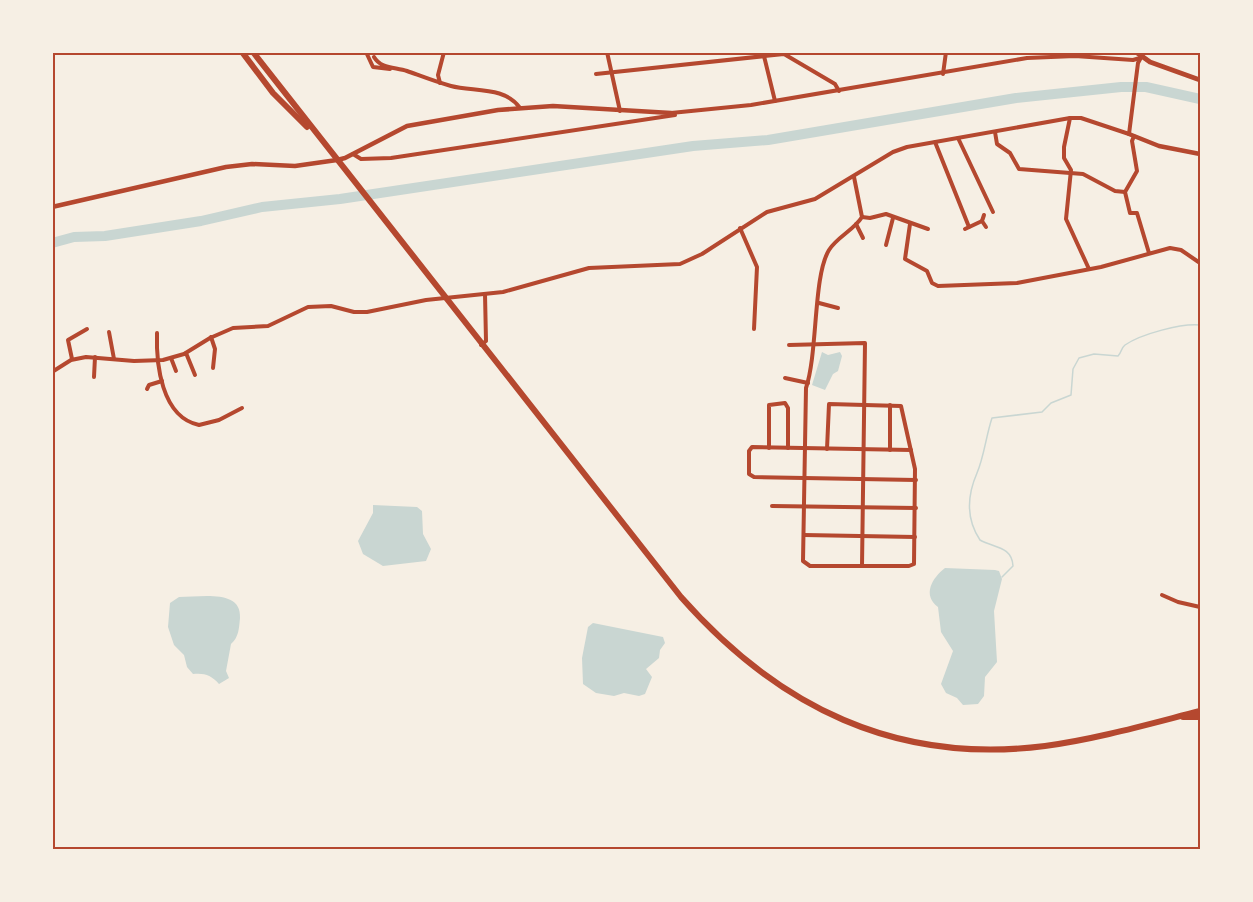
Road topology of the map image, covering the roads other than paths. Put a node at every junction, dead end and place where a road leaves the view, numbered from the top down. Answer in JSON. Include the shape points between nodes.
{"nodes":[{"id":1,"x":242,"y":52,"type":"edge"},
{"id":2,"x":253,"y":52,"type":"edge"},
{"id":3,"x":366,"y":52,"type":"edge"},
{"id":4,"x":444,"y":52,"type":"edge"},
{"id":5,"x":607,"y":52,"type":"edge"},
{"id":6,"x":946,"y":52,"type":"edge"},
{"id":7,"x":763,"y":54,"type":"edge"},
{"id":8,"x":1140,"y":56,"type":"edge"},
{"id":9,"x":374,"y":57,"type":"dead end"},
{"id":10,"x":391,"y":68,"type":"junction"},
{"id":11,"x":612,"y":72,"type":"junction"},
{"id":12,"x":596,"y":74,"type":"dead end"},
{"id":13,"x":943,"y":74,"type":"junction"},
{"id":14,"x":1200,"y":80,"type":"edge"},
{"id":15,"x":440,"y":83,"type":"junction"},
{"id":16,"x":839,"y":91,"type":"junction"},
{"id":17,"x":775,"y":101,"type":"junction"},
{"id":18,"x":520,"y":108,"type":"junction"},
{"id":19,"x":621,"y":112,"type":"junction"},
{"id":20,"x":671,"y":113,"type":"joint"},
{"id":21,"x":684,"y":113,"type":"junction"},
{"id":22,"x":1070,"y":118,"type":"junction"},
{"id":23,"x":995,"y":132,"type":"junction"},
{"id":24,"x":1132,"y":135,"type":"junction"},
{"id":25,"x":958,"y":138,"type":"junction"},
{"id":26,"x":935,"y":142,"type":"junction"},
{"id":27,"x":326,"y":147,"type":"junction"},
{"id":28,"x":353,"y":154,"type":"junction"},
{"id":29,"x":1200,"y":154,"type":"edge"},
{"id":30,"x":337,"y":160,"type":"junction"},
{"id":31,"x":1070,"y":173,"type":"junction"},
{"id":32,"x":854,"y":177,"type":"junction"},
{"id":33,"x":1125,"y":192,"type":"junction"},
{"id":34,"x":52,"y":207,"type":"edge"},
{"id":35,"x":993,"y":212,"type":"dead end"},
{"id":36,"x":984,"y":215,"type":"dead end"},
{"id":37,"x":862,"y":217,"type":"junction"},
{"id":38,"x":893,"y":218,"type":"junction"},
{"id":39,"x":982,"y":221,"type":"junction"},
{"id":40,"x":856,"y":224,"type":"junction"},
{"id":41,"x":910,"y":224,"type":"junction"},
{"id":42,"x":986,"y":227,"type":"dead end"},
{"id":43,"x":740,"y":228,"type":"junction"},
{"id":44,"x":928,"y":229,"type":"dead end"},
{"id":45,"x":863,"y":238,"type":"dead end"},
{"id":46,"x":886,"y":245,"type":"dead end"},
{"id":47,"x":1149,"y":253,"type":"junction"},
{"id":48,"x":1200,"y":263,"type":"edge"},
{"id":49,"x":1089,"y":269,"type":"junction"},
{"id":50,"x":485,"y":294,"type":"junction"},
{"id":51,"x":444,"y":298,"type":"junction"},
{"id":52,"x":819,"y":303,"type":"junction"},
{"id":53,"x":838,"y":308,"type":"dead end"},
{"id":54,"x":87,"y":329,"type":"dead end"},
{"id":55,"x":754,"y":329,"type":"dead end"},
{"id":56,"x":109,"y":332,"type":"dead end"},
{"id":57,"x":157,"y":333,"type":"dead end"},
{"id":58,"x":212,"y":337,"type":"junction"},
{"id":59,"x":481,"y":345,"type":"junction"},
{"id":60,"x":789,"y":345,"type":"dead end"},
{"id":61,"x":815,"y":345,"type":"junction"},
{"id":62,"x":186,"y":353,"type":"junction"},
{"id":63,"x":95,"y":357,"type":"junction"},
{"id":64,"x":171,"y":358,"type":"junction"},
{"id":65,"x":72,"y":359,"type":"junction"},
{"id":66,"x":114,"y":359,"type":"junction"},
{"id":67,"x":157,"y":361,"type":"junction"},
{"id":68,"x":213,"y":368,"type":"dead end"},
{"id":69,"x":176,"y":371,"type":"dead end"},
{"id":70,"x":52,"y":372,"type":"edge"},
{"id":71,"x":195,"y":375,"type":"dead end"},
{"id":72,"x":94,"y":377,"type":"dead end"},
{"id":73,"x":785,"y":378,"type":"dead end"},
{"id":74,"x":162,"y":381,"type":"junction"},
{"id":75,"x":808,"y":383,"type":"junction"},
{"id":76,"x":147,"y":389,"type":"dead end"},
{"id":77,"x":864,"y":404,"type":"junction"},
{"id":78,"x":890,"y":405,"type":"junction"},
{"id":79,"x":242,"y":408,"type":"dead end"},
{"id":80,"x":769,"y":448,"type":"junction"},
{"id":81,"x":788,"y":448,"type":"junction"},
{"id":82,"x":805,"y":449,"type":"junction"},
{"id":83,"x":827,"y":449,"type":"junction"},
{"id":84,"x":864,"y":450,"type":"junction"},
{"id":85,"x":890,"y":450,"type":"junction"},
{"id":86,"x":911,"y":450,"type":"junction"},
{"id":87,"x":805,"y":478,"type":"junction"},
{"id":88,"x":863,"y":479,"type":"junction"},
{"id":89,"x":916,"y":480,"type":"junction"},
{"id":90,"x":772,"y":506,"type":"dead end"},
{"id":91,"x":804,"y":507,"type":"junction"},
{"id":92,"x":863,"y":508,"type":"junction"},
{"id":93,"x":916,"y":508,"type":"junction"},
{"id":94,"x":804,"y":536,"type":"junction"},
{"id":95,"x":862,"y":536,"type":"junction"},
{"id":96,"x":915,"y":537,"type":"junction"},
{"id":97,"x":862,"y":566,"type":"junction"},
{"id":98,"x":1162,"y":595,"type":"dead end"},
{"id":99,"x":1200,"y":607,"type":"edge"},
{"id":100,"x":1200,"y":711,"type":"edge"},
{"id":101,"x":1200,"y":717,"type":"edge"},
{"id":102,"x":1172,"y":718,"type":"junction"}],
"edges":[{"from":1,"to":27,"type":"highway","via":[[273,93]]},
{"from":2,"to":27,"type":"highway"},
{"from":3,"to":10,"type":"street","via":[[373,66]]},
{"from":4,"to":15,"type":"street","via":[[438,75]]},
{"from":5,"to":11,"type":"street"},
{"from":6,"to":13,"type":"street"},
{"from":7,"to":11,"type":"street"},
{"from":7,"to":16,"type":"street","via":[[784,54],[835,84]]},
{"from":7,"to":17,"type":"street"},
{"from":8,"to":13,"type":"street","via":[[1133,60],[1027,58]]},
{"from":8,"to":14,"type":"main road"},
{"from":8,"to":24,"type":"street"},
{"from":9,"to":10,"type":"street"},
{"from":10,"to":15,"type":"street"},
{"from":11,"to":12,"type":"street"},
{"from":11,"to":19,"type":"street"},
{"from":13,"to":16,"type":"street"},
{"from":15,"to":18,"type":"street","via":[[499,94]]},
{"from":16,"to":17,"type":"street"},
{"from":17,"to":21,"type":"street"},
{"from":18,"to":19,"type":"street","via":[[553,106]]},
{"from":18,"to":28,"type":"street","via":[[407,126]]},
{"from":19,"to":20,"type":"street"},
{"from":20,"to":21,"type":"street"},
{"from":21,"to":28,"type":"street","via":[[391,158],[361,159]]},
{"from":22,"to":23,"type":"street"},
{"from":22,"to":24,"type":"street"},
{"from":22,"to":31,"type":"street","via":[[1064,158]]},
{"from":23,"to":25,"type":"street"},
{"from":23,"to":31,"type":"street","via":[[997,144],[1010,153],[1019,169]]},
{"from":24,"to":29,"type":"street","via":[[1159,146]]},
{"from":24,"to":33,"type":"street","via":[[1137,171]]},
{"from":25,"to":26,"type":"street"},
{"from":25,"to":35,"type":"street"},
{"from":26,"to":32,"type":"street","via":[[899,149]]},
{"from":26,"to":39,"type":"street","via":[[967,228]]},
{"from":27,"to":30,"type":"highway"},
{"from":28,"to":30,"type":"street"},
{"from":30,"to":34,"type":"street","via":[[226,167]]},
{"from":30,"to":51,"type":"highway"},
{"from":31,"to":33,"type":"street","via":[[1092,177],[1106,187]]},
{"from":31,"to":49,"type":"street","via":[[1066,219]]},
{"from":32,"to":37,"type":"street"},
{"from":32,"to":43,"type":"street","via":[[815,200],[767,212]]},
{"from":33,"to":47,"type":"street","via":[[1130,213],[1137,213]]},
{"from":36,"to":39,"type":"street"},
{"from":37,"to":38,"type":"street","via":[[880,214]]},
{"from":37,"to":40,"type":"street"},
{"from":38,"to":41,"type":"street"},
{"from":38,"to":46,"type":"street"},
{"from":39,"to":42,"type":"street"},
{"from":40,"to":45,"type":"street"},
{"from":40,"to":52,"type":"street","via":[[828,253]]},
{"from":41,"to":44,"type":"street"},
{"from":41,"to":49,"type":"street","via":[[905,259],[927,271],[932,283],[938,286],[997,285]]},
{"from":43,"to":50,"type":"street","via":[[680,264],[589,268]]},
{"from":43,"to":55,"type":"street","via":[[757,267]]},
{"from":47,"to":48,"type":"street","via":[[1175,249]]},
{"from":47,"to":49,"type":"street"},
{"from":50,"to":51,"type":"street"},
{"from":50,"to":59,"type":"street","via":[[486,341]]},
{"from":51,"to":58,"type":"street","via":[[367,312],[314,306],[268,326],[233,328]]},
{"from":51,"to":59,"type":"highway"},
{"from":52,"to":53,"type":"street"},
{"from":52,"to":61,"type":"street"},
{"from":54,"to":65,"type":"street","via":[[68,340]]},
{"from":56,"to":66,"type":"street"},
{"from":57,"to":67,"type":"street"},
{"from":58,"to":62,"type":"street"},
{"from":58,"to":68,"type":"street"},
{"from":59,"to":102,"type":"highway","via":[[702,620],[736,654],[804,702],[895,738],[966,748],[1045,746]]},
{"from":60,"to":61,"type":"street"},
{"from":61,"to":75,"type":"street"},
{"from":61,"to":77,"type":"street","via":[[865,343]]},
{"from":62,"to":64,"type":"street"},
{"from":62,"to":71,"type":"street"},
{"from":63,"to":65,"type":"street"},
{"from":63,"to":66,"type":"street"},
{"from":63,"to":72,"type":"street"},
{"from":64,"to":67,"type":"street"},
{"from":64,"to":69,"type":"street"},
{"from":65,"to":70,"type":"street"},
{"from":66,"to":67,"type":"street"},
{"from":67,"to":74,"type":"street"},
{"from":73,"to":75,"type":"street"},
{"from":74,"to":76,"type":"street"},
{"from":74,"to":79,"type":"street","via":[[175,411],[196,424],[219,420]]},
{"from":75,"to":82,"type":"street"},
{"from":77,"to":78,"type":"street"},
{"from":77,"to":83,"type":"street","via":[[828,406]]},
{"from":77,"to":84,"type":"street"},
{"from":78,"to":85,"type":"street"},
{"from":78,"to":86,"type":"street","via":[[903,408]]},
{"from":80,"to":81,"type":"street"},
{"from":80,"to":81,"type":"street","via":[[769,405],[785,403]]},
{"from":80,"to":87,"type":"street","via":[[750,449],[750,476]]},
{"from":81,"to":82,"type":"street"},
{"from":82,"to":83,"type":"street"},
{"from":82,"to":87,"type":"street"},
{"from":83,"to":84,"type":"street"},
{"from":84,"to":85,"type":"street"},
{"from":84,"to":88,"type":"street"},
{"from":85,"to":86,"type":"street"},
{"from":86,"to":89,"type":"street"},
{"from":87,"to":88,"type":"street"},
{"from":87,"to":91,"type":"street"},
{"from":88,"to":89,"type":"street"},
{"from":88,"to":92,"type":"street"},
{"from":89,"to":93,"type":"street"},
{"from":90,"to":91,"type":"street"},
{"from":91,"to":92,"type":"street"},
{"from":91,"to":94,"type":"street"},
{"from":92,"to":93,"type":"street"},
{"from":92,"to":95,"type":"street"},
{"from":93,"to":96,"type":"street"},
{"from":94,"to":95,"type":"street"},
{"from":94,"to":97,"type":"street","via":[[803,561],[807,566]]},
{"from":95,"to":96,"type":"street"},
{"from":95,"to":97,"type":"street"},
{"from":96,"to":97,"type":"street","via":[[912,566]]},
{"from":98,"to":99,"type":"street"},
{"from":100,"to":102,"type":"highway"},
{"from":101,"to":102,"type":"highway"}]}
